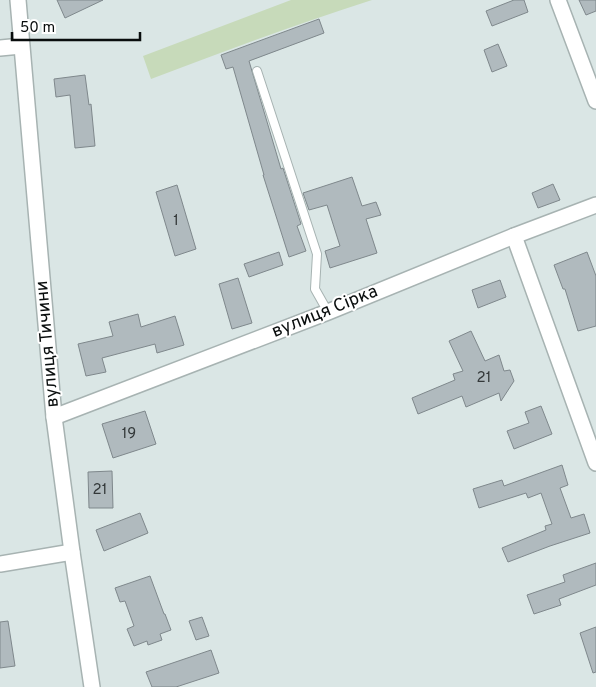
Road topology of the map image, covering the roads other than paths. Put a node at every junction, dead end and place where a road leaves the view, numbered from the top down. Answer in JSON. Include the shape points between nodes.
{"nodes":[{"id":1,"x":18,"y":0,"type":"edge"},
{"id":2,"x":558,"y":0,"type":"edge"},
{"id":3,"x":21,"y":46,"type":"junction"},
{"id":4,"x":0,"y":48,"type":"edge"},
{"id":5,"x":257,"y":71,"type":"dead end"},
{"id":6,"x":596,"y":101,"type":"edge"},
{"id":7,"x":596,"y":205,"type":"edge"},
{"id":8,"x":514,"y":236,"type":"junction"},
{"id":9,"x":328,"y":312,"type":"junction"},
{"id":10,"x":54,"y":417,"type":"junction"},
{"id":11,"x":596,"y":463,"type":"edge"},
{"id":12,"x":72,"y":552,"type":"junction"},
{"id":13,"x":0,"y":564,"type":"edge"},
{"id":14,"x":92,"y":687,"type":"edge"}],
"edges":[{"from":1,"to":3,"type":"street","name":"вулиця Тичини"},
{"from":2,"to":6,"type":"street"},
{"from":3,"to":4,"type":"street"},
{"from":3,"to":10,"type":"street","name":"вулиця Тичини"},
{"from":5,"to":9,"type":"lane","via":[[318,254],[315,289]]},
{"from":7,"to":8,"type":"street","name":"вулиця Сірка"},
{"from":8,"to":9,"type":"street","name":"вулиця Сірка"},
{"from":8,"to":11,"type":"street"},
{"from":9,"to":10,"type":"street","name":"вулиця Сірка"},
{"from":10,"to":12,"type":"street","name":"вулиця Тичини"},
{"from":12,"to":13,"type":"street"},
{"from":12,"to":14,"type":"street","name":"вулиця Тичини"}]}
